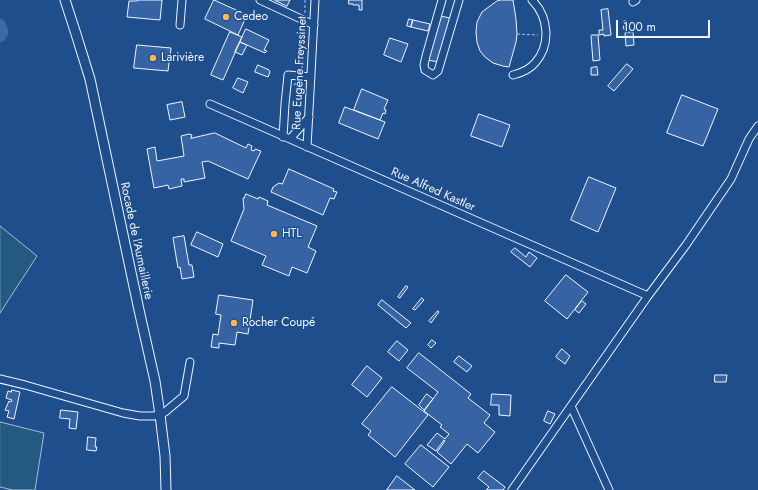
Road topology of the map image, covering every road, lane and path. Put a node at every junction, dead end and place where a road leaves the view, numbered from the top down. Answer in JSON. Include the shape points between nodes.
{"nodes":[{"id":1,"x":65,"y":0,"type":"edge"},
{"id":2,"x":182,"y":0,"type":"edge"},
{"id":3,"x":260,"y":0,"type":"edge"},
{"id":4,"x":305,"y":0,"type":"edge"},
{"id":5,"x":316,"y":0,"type":"edge"},
{"id":6,"x":442,"y":0,"type":"edge"},
{"id":7,"x":459,"y":0,"type":"edge"},
{"id":8,"x":532,"y":0,"type":"edge"},
{"id":9,"x":304,"y":20,"type":"junction"},
{"id":10,"x":180,"y":25,"type":"dead end"},
{"id":11,"x":314,"y":25,"type":"junction"},
{"id":12,"x":516,"y":34,"type":"dead end"},
{"id":13,"x":546,"y":36,"type":"junction"},
{"id":14,"x":513,"y":75,"type":"dead end"},
{"id":15,"x":302,"y":76,"type":"junction"},
{"id":16,"x":311,"y":77,"type":"junction"},
{"id":17,"x":210,"y":104,"type":"dead end"},
{"id":18,"x":308,"y":117,"type":"junction"},
{"id":19,"x":758,"y":126,"type":"edge"},
{"id":20,"x":286,"y":138,"type":"junction"},
{"id":21,"x":307,"y":147,"type":"junction"},
{"id":22,"x":648,"y":296,"type":"junction"},
{"id":23,"x":190,"y":362,"type":"dead end"},
{"id":24,"x":0,"y":380,"type":"edge"},
{"id":25,"x":571,"y":406,"type":"junction"},
{"id":26,"x":160,"y":415,"type":"junction"},
{"id":27,"x":166,"y":490,"type":"edge"},
{"id":28,"x":512,"y":490,"type":"edge"},
{"id":29,"x":609,"y":490,"type":"edge"}],
"edges":[{"from":1,"to":26,"type":"main road","name":"Rocade de l'Aumaillerie","via":[[90,79]]},
{"from":2,"to":10,"type":"street"},
{"from":3,"to":9,"type":"street"},
{"from":4,"to":9,"type":"path"},
{"from":5,"to":11,"type":"street","name":"Rue Eugène Freyssinet"},
{"from":6,"to":7,"type":"street","via":[[424,65],[425,70],[433,75],[438,72]]},
{"from":8,"to":13,"type":"street","via":[[542,16]]},
{"from":9,"to":11,"type":"street"},
{"from":9,"to":15,"type":"path"},
{"from":11,"to":16,"type":"street","name":"Rue Eugène Freyssinet"},
{"from":12,"to":13,"type":"path"},
{"from":13,"to":14,"type":"street","via":[[539,58],[534,64]]},
{"from":15,"to":16,"type":"street"},
{"from":15,"to":20,"type":"street","via":[[288,75],[285,104]]},
{"from":16,"to":18,"type":"street","name":"Rue Eugène Freyssinet"},
{"from":17,"to":20,"type":"street","name":"Rue Alfred Kastler"},
{"from":18,"to":20,"type":"street"},
{"from":18,"to":21,"type":"street","name":"Rue Eugène Freyssinet"},
{"from":19,"to":22,"type":"street","via":[[749,139],[731,179]]},
{"from":20,"to":21,"type":"street","name":"Rue Alfred Kastler"},
{"from":21,"to":22,"type":"street","name":"Rue Alfred Kastler"},
{"from":22,"to":25,"type":"street"},
{"from":23,"to":26,"type":"street","via":[[184,396]]},
{"from":24,"to":26,"type":"street","via":[[123,413],[140,416]]},
{"from":25,"to":28,"type":"street"},
{"from":25,"to":29,"type":"street"},
{"from":26,"to":27,"type":"main road","name":"Rocade de l'Aumaillerie"}]}
